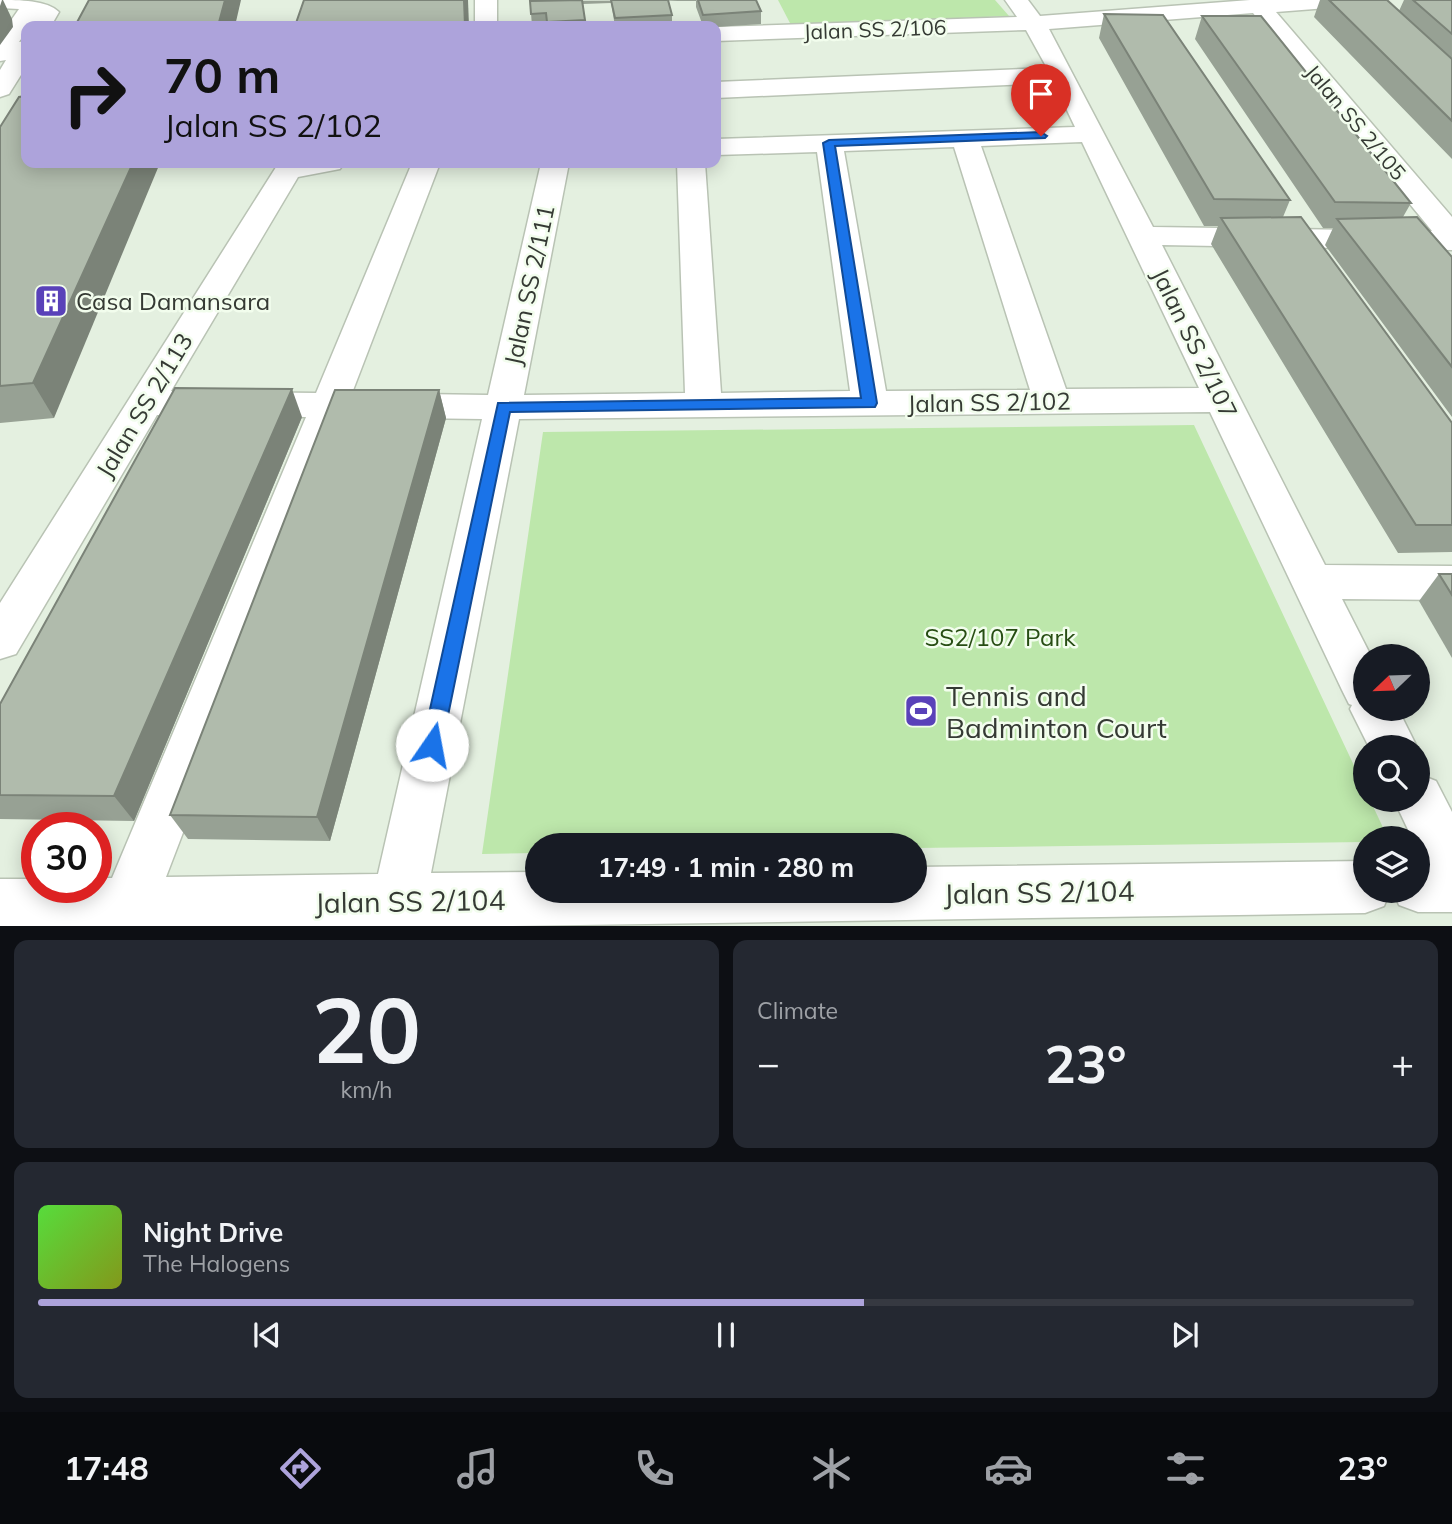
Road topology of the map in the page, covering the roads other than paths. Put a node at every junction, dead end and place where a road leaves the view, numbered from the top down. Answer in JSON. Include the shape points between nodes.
{"nodes":[{"id":1,"x":486,"y":0,"type":"edge"},
{"id":2,"x":1016,"y":0,"type":"edge"},
{"id":3,"x":1340,"y":0,"type":"edge"},
{"id":4,"x":0,"y":1,"type":"edge"},
{"id":5,"x":1260,"y":7,"type":"junction"},
{"id":6,"x":37,"y":15,"type":"edge"},
{"id":7,"x":1163,"y":17,"type":"edge"},
{"id":8,"x":486,"y":21,"type":"edge"},
{"id":9,"x":1034,"y":23,"type":"junction"},
{"id":10,"x":21,"y":32,"type":"edge"},
{"id":11,"x":721,"y":34,"type":"edge"},
{"id":12,"x":0,"y":54,"type":"edge"},
{"id":13,"x":21,"y":56,"type":"edge"},
{"id":14,"x":1063,"y":75,"type":"junction"},
{"id":15,"x":0,"y":89,"type":"edge"},
{"id":16,"x":721,"y":90,"type":"edge"},
{"id":17,"x":1092,"y":134,"type":"junction"},
{"id":18,"x":965,"y":138,"type":"junction"},
{"id":19,"x":829,"y":143,"type":"junction"},
{"id":20,"x":721,"y":147,"type":"edge"},
{"id":21,"x":300,"y":168,"type":"edge"},
{"id":22,"x":424,"y":168,"type":"edge"},
{"id":23,"x":554,"y":168,"type":"edge"},
{"id":24,"x":691,"y":168,"type":"edge"},
{"id":25,"x":1438,"y":203,"type":"edge"},
{"id":26,"x":1290,"y":226,"type":"junction"},
{"id":27,"x":1142,"y":236,"type":"junction"},
{"id":28,"x":1452,"y":238,"type":"edge"},
{"id":29,"x":1321,"y":271,"type":"edge"},
{"id":30,"x":1223,"y":400,"type":"junction"},
{"id":31,"x":1052,"y":401,"type":"junction"},
{"id":32,"x":145,"y":403,"type":"junction"},
{"id":33,"x":870,"y":403,"type":"junction"},
{"id":34,"x":331,"y":405,"type":"junction"},
{"id":35,"x":704,"y":405,"type":"junction"},
{"id":36,"x":503,"y":407,"type":"junction"},
{"id":37,"x":1312,"y":582,"type":"junction"},
{"id":38,"x":1452,"y":583,"type":"edge"},
{"id":39,"x":0,"y":641,"type":"edge"},
{"id":40,"x":1353,"y":666,"type":"edge"},
{"id":41,"x":1425,"y":812,"type":"edge"},
{"id":42,"x":1452,"y":867,"type":"edge"},
{"id":43,"x":1430,"y":886,"type":"edge"},
{"id":44,"x":1452,"y":886,"type":"edge"},
{"id":45,"x":1353,"y":887,"type":"edge"},
{"id":46,"x":399,"y":901,"type":"junction"},
{"id":47,"x":128,"y":905,"type":"junction"},
{"id":48,"x":0,"y":906,"type":"edge"},
{"id":49,"x":559,"y":912,"type":"edge"}],
"edges":[{"from":1,"to":8,"type":"street"},
{"from":2,"to":9,"type":"street","name":"Jalan SS 2/107"},
{"from":3,"to":5,"type":"street","name":"Jalan SS 2/106"},
{"from":4,"to":6,"type":"street","via":[[14,0]]},
{"from":5,"to":7,"type":"street","name":"Jalan SS 2/106"},
{"from":5,"to":25,"type":"street","name":"Jalan SS 2/105"},
{"from":7,"to":9,"type":"street","name":"Jalan SS 2/106"},
{"from":9,"to":11,"type":"street","name":"Jalan SS 2/106"},
{"from":9,"to":14,"type":"street","name":"Jalan SS 2/107"},
{"from":10,"to":12,"type":"street"},
{"from":13,"to":15,"type":"street"},
{"from":14,"to":16,"type":"street"},
{"from":14,"to":17,"type":"street","name":"Jalan SS 2/107"},
{"from":17,"to":18,"type":"street"},
{"from":17,"to":27,"type":"street","name":"Jalan SS 2/107"},
{"from":18,"to":19,"type":"street"},
{"from":18,"to":31,"type":"street"},
{"from":19,"to":20,"type":"street"},
{"from":19,"to":33,"type":"street"},
{"from":21,"to":32,"type":"street","name":"Jalan SS 2/113","via":[[288,170]]},
{"from":22,"to":34,"type":"street"},
{"from":23,"to":36,"type":"street","name":"Jalan SS 2/111"},
{"from":24,"to":35,"type":"street"},
{"from":25,"to":28,"type":"street","name":"Jalan SS 2/105"},
{"from":26,"to":27,"type":"street"},
{"from":26,"to":28,"type":"street"},
{"from":26,"to":29,"type":"street"},
{"from":27,"to":30,"type":"street","name":"Jalan SS 2/107"},
{"from":30,"to":31,"type":"street","name":"Jalan SS 2/102"},
{"from":30,"to":37,"type":"street","name":"Jalan SS 2/107"},
{"from":31,"to":33,"type":"street","name":"Jalan SS 2/102"},
{"from":32,"to":34,"type":"street","name":"Jalan SS 2/102"},
{"from":32,"to":39,"type":"street","name":"Jalan SS 2/113"},
{"from":33,"to":35,"type":"street","name":"Jalan SS 2/102"},
{"from":34,"to":36,"type":"street","name":"Jalan SS 2/102"},
{"from":34,"to":47,"type":"street"},
{"from":35,"to":36,"type":"street","name":"Jalan SS 2/102"},
{"from":36,"to":46,"type":"street","name":"Jalan SS 2/111"},
{"from":37,"to":38,"type":"street"},
{"from":37,"to":40,"type":"street","name":"Jalan SS 2/107"},
{"from":41,"to":42,"type":"street"},
{"from":43,"to":44,"type":"street"},
{"from":45,"to":49,"type":"street","name":"Jalan SS 2/104"},
{"from":46,"to":47,"type":"street","name":"Jalan SS 2/104"},
{"from":46,"to":49,"type":"street","name":"Jalan SS 2/104"},
{"from":47,"to":48,"type":"street","name":"Jalan SS 2/104"}]}
